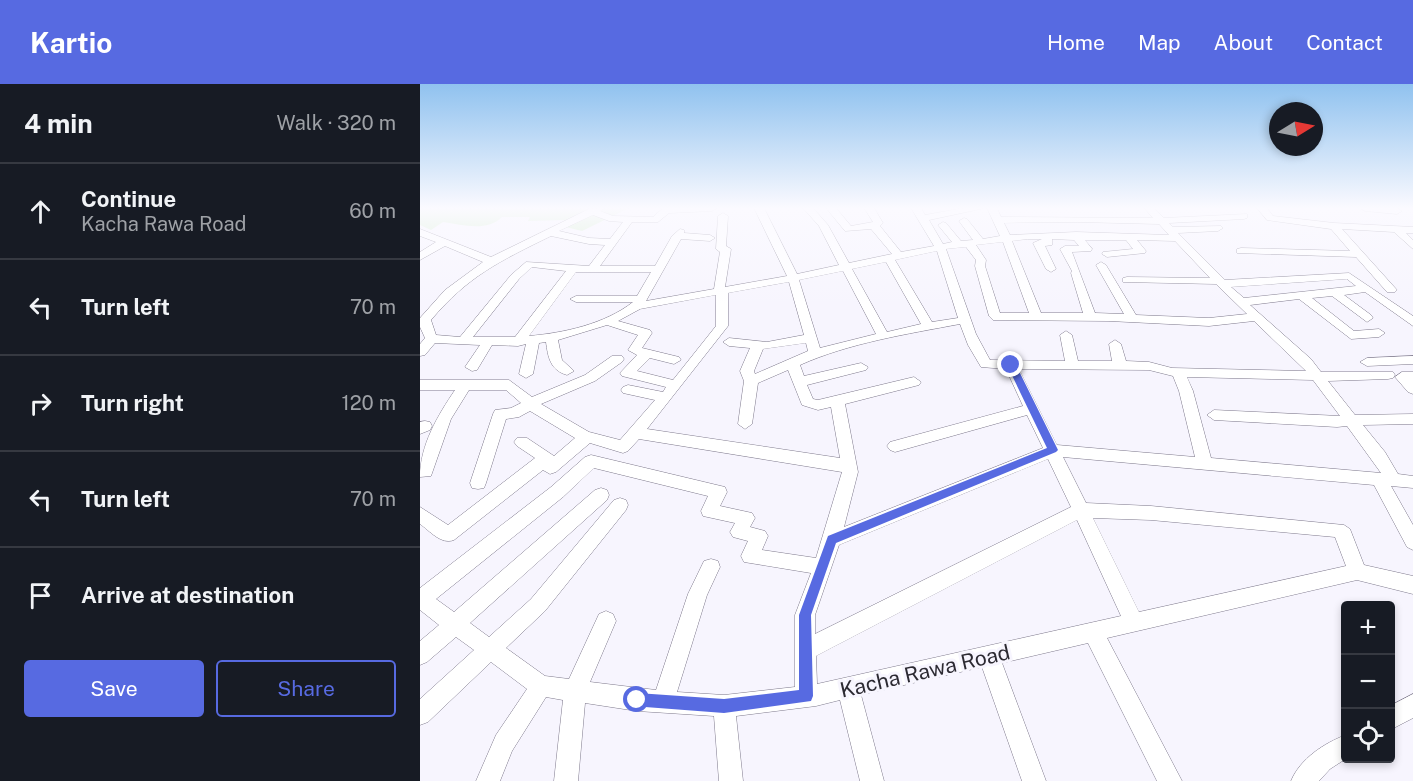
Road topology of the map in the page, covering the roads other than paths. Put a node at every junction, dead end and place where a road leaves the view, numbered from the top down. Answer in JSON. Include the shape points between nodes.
{"nodes":[{"id":1,"x":440,"y":241,"type":"edge"},
{"id":2,"x":531,"y":241,"type":"edge"},
{"id":3,"x":587,"y":241,"type":"edge"},
{"id":4,"x":675,"y":241,"type":"edge"},
{"id":5,"x":722,"y":241,"type":"edge"},
{"id":6,"x":775,"y":241,"type":"edge"},
{"id":7,"x":832,"y":241,"type":"edge"},
{"id":8,"x":883,"y":241,"type":"edge"},
{"id":9,"x":937,"y":241,"type":"edge"},
{"id":10,"x":965,"y":241,"type":"edge"},
{"id":11,"x":987,"y":241,"type":"edge"},
{"id":12,"x":1007,"y":241,"type":"edge"},
{"id":13,"x":1047,"y":241,"type":"edge"},
{"id":14,"x":1080,"y":241,"type":"edge"},
{"id":15,"x":1132,"y":241,"type":"edge"},
{"id":16,"x":1182,"y":241,"type":"edge"},
{"id":17,"x":1347,"y":241,"type":"edge"},
{"id":18,"x":444,"y":242,"type":"junction"},
{"id":19,"x":612,"y":242,"type":"joint"},
{"id":20,"x":969,"y":243,"type":"junction"},
{"id":21,"x":941,"y":247,"type":"junction"},
{"id":22,"x":1107,"y":254,"type":"dead end"},
{"id":23,"x":1359,"y":254,"type":"junction"},
{"id":24,"x":893,"y":256,"type":"junction"},
{"id":25,"x":420,"y":257,"type":"edge"},
{"id":26,"x":491,"y":261,"type":"junction"},
{"id":27,"x":1101,"y":265,"type":"dead end"},
{"id":28,"x":846,"y":266,"type":"junction"},
{"id":29,"x":1256,"y":266,"type":"dead end"},
{"id":30,"x":573,"y":268,"type":"junction"},
{"id":31,"x":592,"y":269,"type":"junction"},
{"id":32,"x":657,"y":269,"type":"junction"},
{"id":33,"x":1051,"y":269,"type":"dead end"},
{"id":34,"x":793,"y":278,"type":"junction"},
{"id":35,"x":1127,"y":280,"type":"dead end"},
{"id":36,"x":1221,"y":282,"type":"junction"},
{"id":37,"x":1365,"y":289,"type":"junction"},
{"id":38,"x":1391,"y":290,"type":"dead end"},
{"id":39,"x":720,"y":291,"type":"junction"},
{"id":40,"x":1334,"y":292,"type":"junction"},
{"id":41,"x":1301,"y":295,"type":"junction"},
{"id":42,"x":576,"y":299,"type":"dead end"},
{"id":43,"x":639,"y":302,"type":"junction"},
{"id":44,"x":1241,"y":302,"type":"junction"},
{"id":45,"x":1036,"y":317,"type":"junction"},
{"id":46,"x":1090,"y":317,"type":"junction"},
{"id":47,"x":1258,"y":317,"type":"junction"},
{"id":48,"x":1132,"y":318,"type":"junction"},
{"id":49,"x":1367,"y":318,"type":"dead end"},
{"id":50,"x":965,"y":320,"type":"junction"},
{"id":51,"x":605,"y":321,"type":"junction"},
{"id":52,"x":1413,"y":322,"type":"edge"},
{"id":53,"x":928,"y":326,"type":"junction"},
{"id":54,"x":1379,"y":333,"type":"dead end"},
{"id":55,"x":1066,"y":335,"type":"dead end"},
{"id":56,"x":883,"y":336,"type":"junction"},
{"id":57,"x":550,"y":337,"type":"junction"},
{"id":58,"x":811,"y":338,"type":"junction"},
{"id":59,"x":432,"y":339,"type":"junction"},
{"id":60,"x":534,"y":340,"type":"junction"},
{"id":61,"x":464,"y":341,"type":"junction"},
{"id":62,"x":488,"y":342,"type":"junction"},
{"id":63,"x":518,"y":342,"type":"junction"},
{"id":64,"x":729,"y":342,"type":"dead end"},
{"id":65,"x":1115,"y":344,"type":"dead end"},
{"id":66,"x":758,"y":345,"type":"junction"},
{"id":67,"x":420,"y":352,"type":"edge"},
{"id":68,"x":815,"y":353,"type":"junction"},
{"id":69,"x":647,"y":354,"type":"junction"},
{"id":70,"x":617,"y":360,"type":"dead end"},
{"id":71,"x":674,"y":360,"type":"dead end"},
{"id":72,"x":1413,"y":360,"type":"edge"},
{"id":73,"x":1367,"y":362,"type":"dead end"},
{"id":74,"x":793,"y":364,"type":"junction"},
{"id":75,"x":1011,"y":365,"type":"junction"},
{"id":76,"x":1072,"y":365,"type":"junction"},
{"id":77,"x":1120,"y":366,"type":"junction"},
{"id":78,"x":472,"y":367,"type":"dead end"},
{"id":79,"x":861,"y":367,"type":"dead end"},
{"id":80,"x":567,"y":371,"type":"dead end"},
{"id":81,"x":1178,"y":372,"type":"junction"},
{"id":82,"x":525,"y":374,"type":"dead end"},
{"id":83,"x":1388,"y":375,"type":"dead end"},
{"id":84,"x":1317,"y":376,"type":"junction"},
{"id":85,"x":1413,"y":377,"type":"edge"},
{"id":86,"x":751,"y":381,"type":"junction"},
{"id":87,"x":800,"y":382,"type":"junction"},
{"id":88,"x":914,"y":382,"type":"dead end"},
{"id":89,"x":420,"y":385,"type":"edge"},
{"id":90,"x":465,"y":385,"type":"junction"},
{"id":91,"x":676,"y":385,"type":"junction"},
{"id":92,"x":1413,"y":389,"type":"edge"},
{"id":93,"x":628,"y":390,"type":"dead end"},
{"id":94,"x":666,"y":397,"type":"junction"},
{"id":95,"x":837,"y":401,"type":"junction"},
{"id":96,"x":530,"y":403,"type":"junction"},
{"id":97,"x":1033,"y":408,"type":"junction"},
{"id":98,"x":1214,"y":415,"type":"dead end"},
{"id":99,"x":1413,"y":419,"type":"edge"},
{"id":100,"x":1350,"y":420,"type":"junction"},
{"id":101,"x":745,"y":424,"type":"dead end"},
{"id":102,"x":637,"y":433,"type":"junction"},
{"id":103,"x":587,"y":437,"type":"junction"},
{"id":104,"x":522,"y":442,"type":"dead end"},
{"id":105,"x":895,"y":446,"type":"dead end"},
{"id":106,"x":1053,"y":450,"type":"junction"},
{"id":107,"x":1204,"y":463,"type":"junction"},
{"id":108,"x":848,"y":465,"type":"junction"},
{"id":109,"x":550,"y":468,"type":"dead end"},
{"id":110,"x":425,"y":472,"type":"dead end"},
{"id":111,"x":1386,"y":480,"type":"junction"},
{"id":112,"x":1413,"y":482,"type":"edge"},
{"id":113,"x":478,"y":483,"type":"dead end"},
{"id":114,"x":601,"y":495,"type":"dead end"},
{"id":115,"x":620,"y":505,"type":"dead end"},
{"id":116,"x":1081,"y":510,"type":"junction"},
{"id":117,"x":420,"y":514,"type":"edge"},
{"id":118,"x":832,"y":540,"type":"junction"},
{"id":119,"x":1413,"y":542,"type":"edge"},
{"id":120,"x":711,"y":567,"type":"dead end"},
{"id":121,"x":822,"y":567,"type":"junction"},
{"id":122,"x":1357,"y":572,"type":"junction"},
{"id":123,"x":1413,"y":585,"type":"edge"},
{"id":124,"x":420,"y":600,"type":"edge"},
{"id":125,"x":606,"y":621,"type":"dead end"},
{"id":126,"x":1134,"y":622,"type":"junction"},
{"id":127,"x":455,"y":625,"type":"junction"},
{"id":128,"x":1093,"y":632,"type":"junction"},
{"id":129,"x":489,"y":649,"type":"junction"},
{"id":130,"x":804,"y":651,"type":"junction"},
{"id":131,"x":420,"y":655,"type":"edge"},
{"id":132,"x":989,"y":657,"type":"junction"},
{"id":133,"x":541,"y":686,"type":"junction"},
{"id":134,"x":848,"y":688,"type":"junction"},
{"id":135,"x":575,"y":691,"type":"junction"},
{"id":136,"x":806,"y":696,"type":"junction"},
{"id":137,"x":663,"y":702,"type":"junction"},
{"id":138,"x":1413,"y":705,"type":"edge"},
{"id":139,"x":724,"y":706,"type":"junction"},
{"id":140,"x":420,"y":714,"type":"edge"},
{"id":141,"x":1395,"y":716,"type":"edge"},
{"id":142,"x":1341,"y":749,"type":"edge"},
{"id":143,"x":1311,"y":778,"type":"edge"},
{"id":144,"x":488,"y":781,"type":"edge"},
{"id":145,"x":566,"y":781,"type":"edge"},
{"id":146,"x":731,"y":781,"type":"edge"},
{"id":147,"x":872,"y":781,"type":"edge"},
{"id":148,"x":1034,"y":781,"type":"edge"},
{"id":149,"x":1170,"y":781,"type":"edge"}],
"edges":[{"from":1,"to":18,"type":"street"},
{"from":2,"to":26,"type":"street"},
{"from":3,"to":19,"type":"street"},
{"from":4,"to":32,"type":"street"},
{"from":5,"to":39,"type":"street","via":[[722,249],[726,249]]},
{"from":6,"to":34,"type":"street"},
{"from":7,"to":28,"type":"street"},
{"from":8,"to":24,"type":"street"},
{"from":9,"to":21,"type":"street"},
{"from":10,"to":20,"type":"street"},
{"from":11,"to":20,"type":"street"},
{"from":12,"to":45,"type":"street"},
{"from":13,"to":33,"type":"street","via":[[1038,243]]},
{"from":14,"to":46,"type":"street","via":[[1087,249],[1065,249]]},
{"from":15,"to":22,"type":"street","via":[[1141,251]]},
{"from":16,"to":36,"type":"street"},
{"from":17,"to":23,"type":"street"},
{"from":18,"to":25,"type":"street"},
{"from":18,"to":26,"type":"street"},
{"from":19,"to":31,"type":"street"},
{"from":20,"to":21,"type":"street"},
{"from":20,"to":45,"type":"street","via":[[981,260],[995,316]]},
{"from":21,"to":24,"type":"street"},
{"from":21,"to":50,"type":"street"},
{"from":23,"to":29,"type":"street","via":[[1241,250]]},
{"from":23,"to":38,"type":"street"},
{"from":24,"to":28,"type":"street"},
{"from":24,"to":53,"type":"street"},
{"from":26,"to":59,"type":"street","via":[[449,292],[425,320]]},
{"from":27,"to":48,"type":"street"},
{"from":28,"to":34,"type":"street"},
{"from":28,"to":56,"type":"street"},
{"from":30,"to":31,"type":"street"},
{"from":30,"to":61,"type":"street","via":[[530,264]]},
{"from":30,"to":63,"type":"street"},
{"from":31,"to":32,"type":"street"},
{"from":32,"to":43,"type":"street"},
{"from":34,"to":39,"type":"street"},
{"from":34,"to":58,"type":"street"},
{"from":35,"to":36,"type":"street"},
{"from":36,"to":37,"type":"street","via":[[1349,276]]},
{"from":36,"to":44,"type":"street"},
{"from":37,"to":40,"type":"street"},
{"from":37,"to":52,"type":"street"},
{"from":39,"to":43,"type":"street"},
{"from":39,"to":91,"type":"street","via":[[722,326]]},
{"from":40,"to":41,"type":"street"},
{"from":40,"to":49,"type":"street"},
{"from":41,"to":44,"type":"street"},
{"from":41,"to":54,"type":"street","via":[[1351,335]]},
{"from":42,"to":43,"type":"street"},
{"from":43,"to":51,"type":"street"},
{"from":44,"to":47,"type":"street"},
{"from":45,"to":46,"type":"street"},
{"from":46,"to":48,"type":"street"},
{"from":47,"to":48,"type":"street","via":[[1209,322]]},
{"from":47,"to":84,"type":"street"},
{"from":50,"to":53,"type":"street"},
{"from":50,"to":75,"type":"street","via":[[985,364]]},
{"from":51,"to":57,"type":"street"},
{"from":51,"to":69,"type":"street","via":[[646,333],[634,350]]},
{"from":53,"to":56,"type":"street"},
{"from":55,"to":76,"type":"street"},
{"from":56,"to":68,"type":"street"},
{"from":57,"to":60,"type":"street"},
{"from":57,"to":80,"type":"street","via":[[556,362]]},
{"from":58,"to":66,"type":"street"},
{"from":58,"to":68,"type":"street"},
{"from":59,"to":61,"type":"street"},
{"from":59,"to":67,"type":"street"},
{"from":60,"to":63,"type":"street"},
{"from":60,"to":82,"type":"street"},
{"from":61,"to":62,"type":"street"},
{"from":62,"to":63,"type":"street"},
{"from":62,"to":78,"type":"street"},
{"from":64,"to":66,"type":"street"},
{"from":65,"to":77,"type":"street"},
{"from":66,"to":86,"type":"street","via":[[747,371]]},
{"from":68,"to":74,"type":"street"},
{"from":69,"to":71,"type":"street"},
{"from":69,"to":91,"type":"street","via":[[627,373]]},
{"from":70,"to":96,"type":"street","via":[[590,378]]},
{"from":72,"to":73,"type":"street"},
{"from":74,"to":86,"type":"street"},
{"from":74,"to":87,"type":"street"},
{"from":75,"to":76,"type":"street"},
{"from":75,"to":97,"type":"street"},
{"from":76,"to":77,"type":"street"},
{"from":77,"to":81,"type":"street"},
{"from":79,"to":87,"type":"street"},
{"from":81,"to":84,"type":"street"},
{"from":81,"to":107,"type":"street"},
{"from":83,"to":84,"type":"street"},
{"from":84,"to":100,"type":"street"},
{"from":85,"to":92,"type":"street","via":[[1402,377]]},
{"from":86,"to":101,"type":"street"},
{"from":87,"to":95,"type":"street","via":[[807,402],[819,405]]},
{"from":88,"to":95,"type":"street"},
{"from":89,"to":90,"type":"street"},
{"from":90,"to":96,"type":"street","via":[[509,385]]},
{"from":90,"to":110,"type":"street","via":[[444,418]]},
{"from":91,"to":94,"type":"street"},
{"from":93,"to":94,"type":"street"},
{"from":94,"to":102,"type":"street"},
{"from":95,"to":108,"type":"street"},
{"from":96,"to":103,"type":"street"},
{"from":96,"to":113,"type":"street","via":[[514,413],[500,414]]},
{"from":97,"to":105,"type":"street"},
{"from":97,"to":106,"type":"street"},
{"from":98,"to":100,"type":"street"},
{"from":99,"to":100,"type":"street"},
{"from":100,"to":111,"type":"street","via":[[1379,456]]},
{"from":102,"to":103,"type":"street","via":[[622,448]]},
{"from":102,"to":108,"type":"street"},
{"from":103,"to":109,"type":"street"},
{"from":104,"to":117,"type":"street","via":[[547,458],[448,535]]},
{"from":106,"to":107,"type":"street"},
{"from":106,"to":116,"type":"street"},
{"from":106,"to":118,"type":"street"},
{"from":107,"to":111,"type":"street"},
{"from":108,"to":118,"type":"street","via":[[850,472]]},
{"from":111,"to":112,"type":"street"},
{"from":111,"to":119,"type":"street"},
{"from":114,"to":127,"type":"street"},
{"from":115,"to":129,"type":"street","via":[[538,605]]},
{"from":116,"to":122,"type":"street","via":[[1338,530],[1344,534]]},
{"from":116,"to":126,"type":"street"},
{"from":116,"to":130,"type":"street"},
{"from":118,"to":121,"type":"street"},
{"from":120,"to":137,"type":"street","via":[[698,594]]},
{"from":121,"to":124,"type":"street","via":[[750,556],[759,536],[739,532],[746,518],[710,511],[719,492],[591,461]]},
{"from":121,"to":130,"type":"street","via":[[805,615]]},
{"from":122,"to":123,"type":"street","name":"Kacha Rawa Road"},
{"from":122,"to":126,"type":"street","name":"Kacha Rawa Road"},
{"from":124,"to":127,"type":"street","name":"Kacha Rawa Road"},
{"from":125,"to":135,"type":"street"},
{"from":126,"to":128,"type":"street","name":"Kacha Rawa Road"},
{"from":127,"to":129,"type":"street","name":"Kacha Rawa Road"},
{"from":127,"to":131,"type":"street"},
{"from":128,"to":132,"type":"street","name":"Kacha Rawa Road"},
{"from":128,"to":149,"type":"street"},
{"from":129,"to":133,"type":"street","name":"Kacha Rawa Road"},
{"from":129,"to":140,"type":"street"},
{"from":130,"to":136,"type":"street"},
{"from":132,"to":134,"type":"street","name":"Kacha Rawa Road"},
{"from":132,"to":148,"type":"street"},
{"from":133,"to":135,"type":"street","name":"Kacha Rawa Road"},
{"from":133,"to":144,"type":"street","via":[[504,743]]},
{"from":134,"to":136,"type":"street","name":"Kacha Rawa Road"},
{"from":134,"to":147,"type":"street"},
{"from":135,"to":137,"type":"street","name":"Kacha Rawa Road"},
{"from":135,"to":145,"type":"street"},
{"from":136,"to":139,"type":"street","name":"Kacha Rawa Road"},
{"from":137,"to":139,"type":"street","name":"Kacha Rawa Road"},
{"from":138,"to":141,"type":"street"},
{"from":139,"to":146,"type":"street"},
{"from":142,"to":143,"type":"street","via":[[1322,761]]}]}
